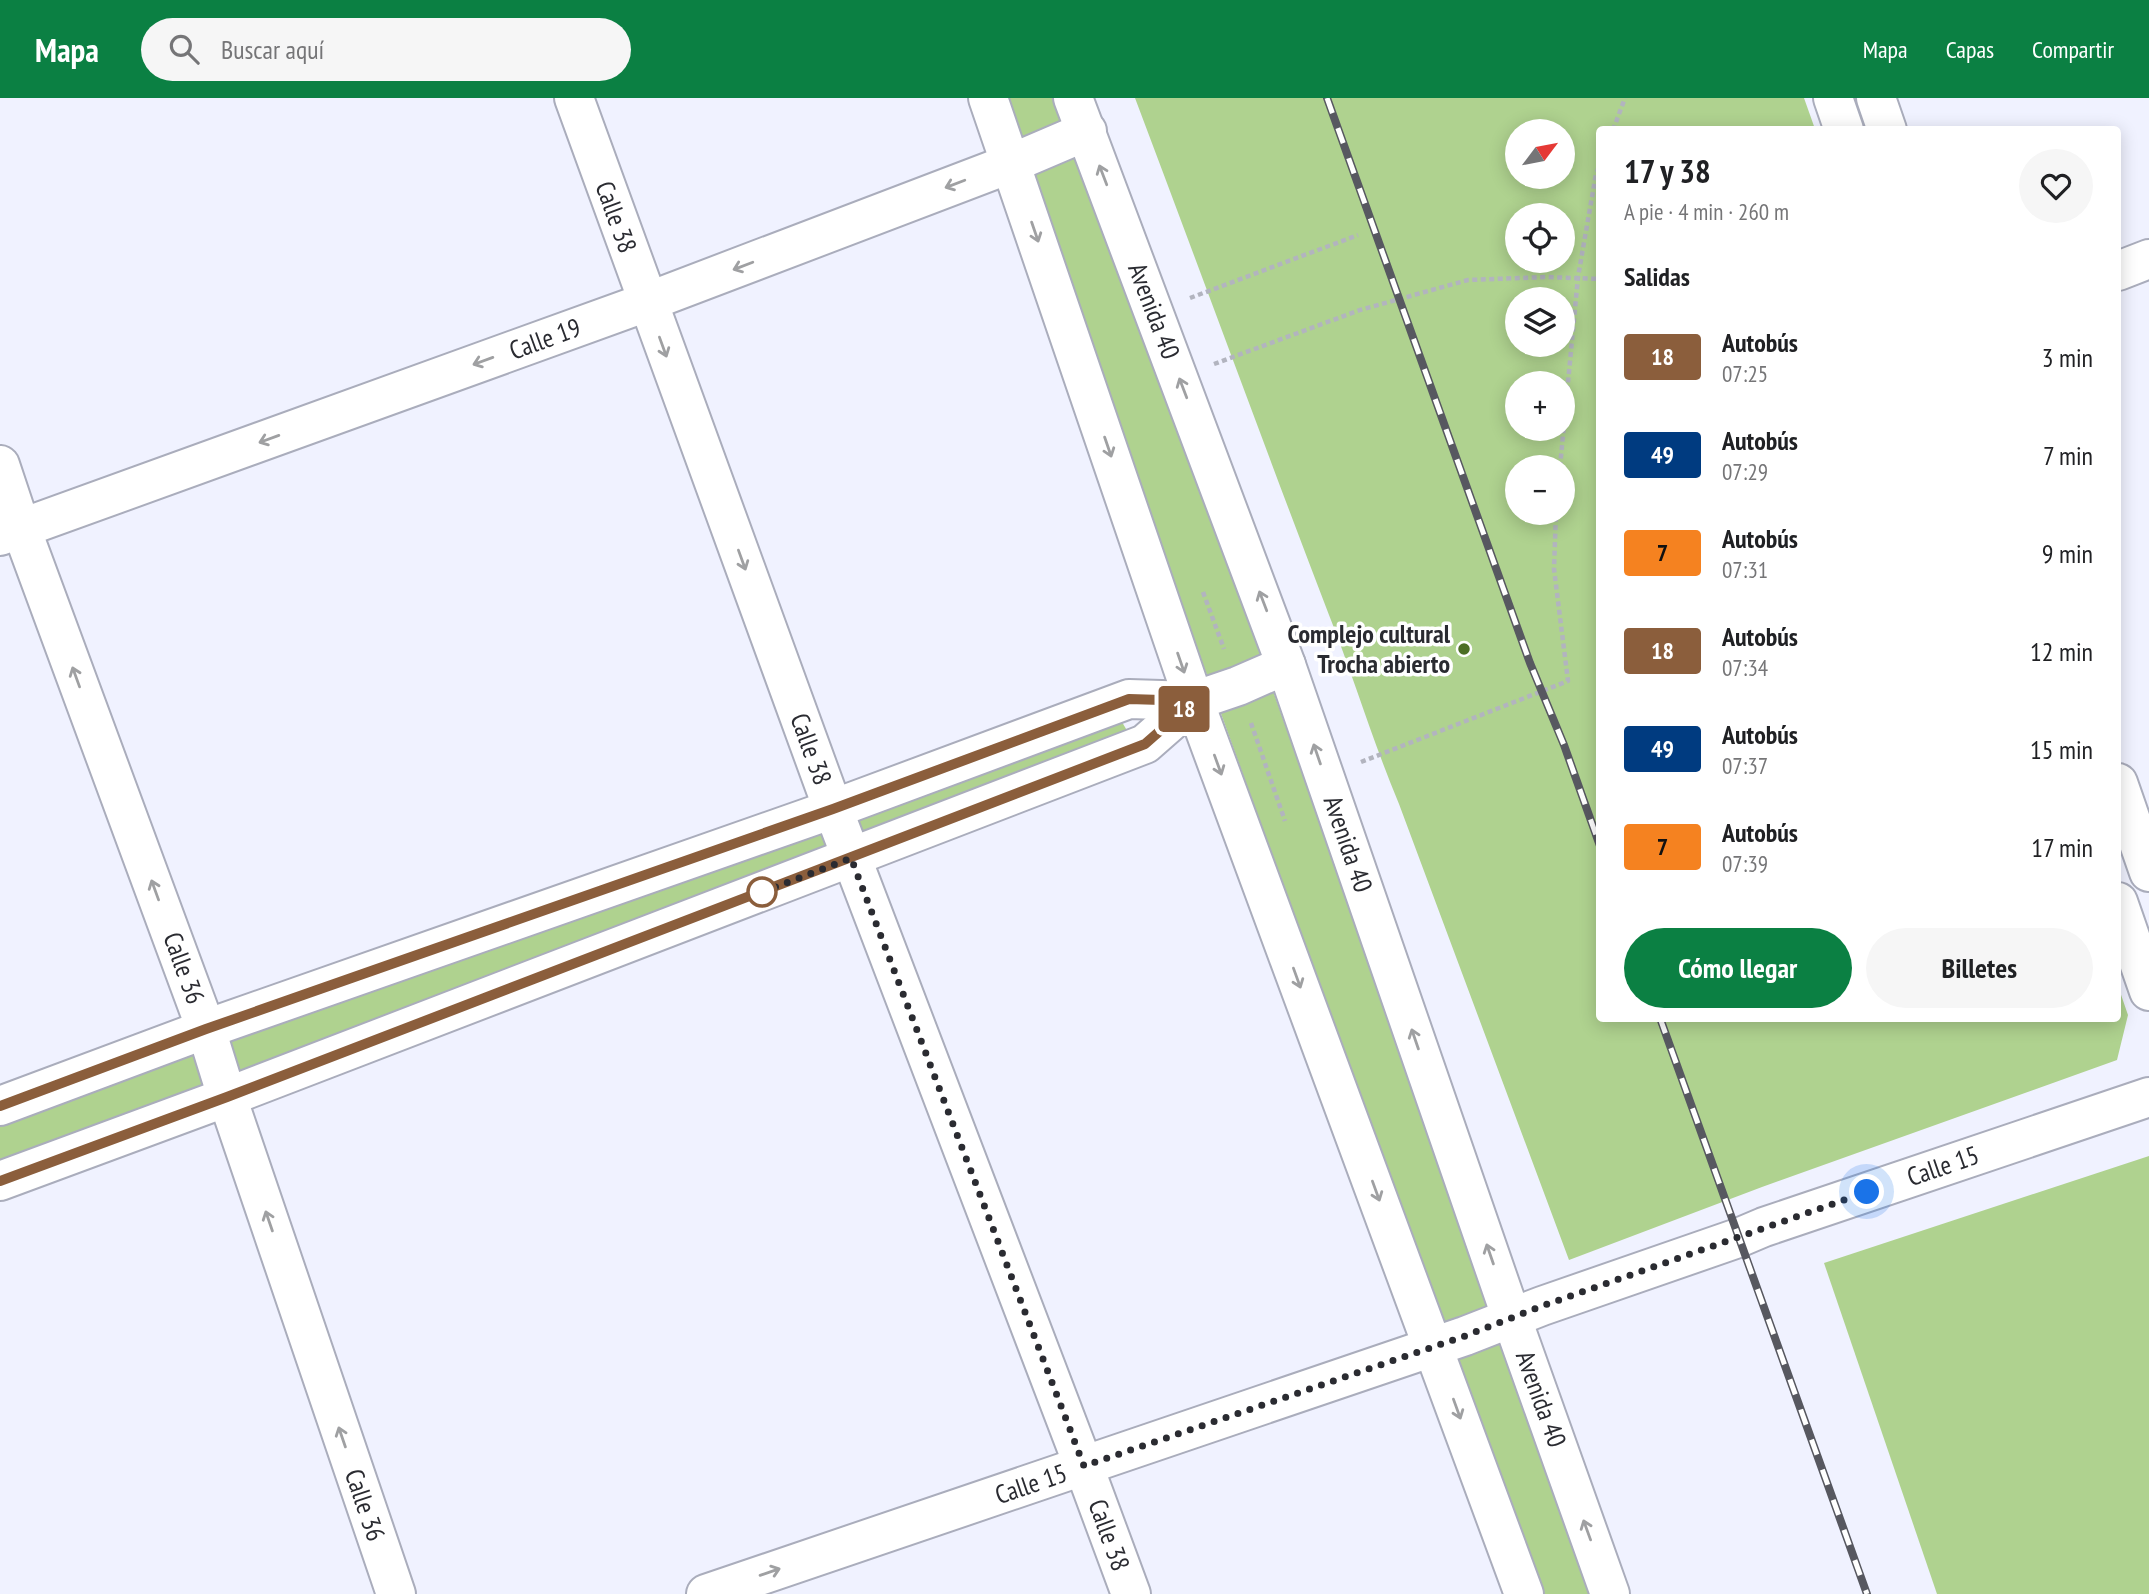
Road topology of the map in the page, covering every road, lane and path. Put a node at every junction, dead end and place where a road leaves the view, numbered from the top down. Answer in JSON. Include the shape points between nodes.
{"nodes":[{"id":1,"x":573,"y":98,"type":"edge"},
{"id":2,"x":988,"y":98,"type":"edge"},
{"id":3,"x":1625,"y":98,"type":"edge"},
{"id":4,"x":1833,"y":98,"type":"edge"},
{"id":5,"x":1876,"y":98,"type":"edge"},
{"id":6,"x":1080,"y":115,"type":"edge"},
{"id":7,"x":1614,"y":126,"type":"edge"},
{"id":8,"x":1843,"y":126,"type":"edge"},
{"id":9,"x":1886,"y":126,"type":"edge"},
{"id":10,"x":1012,"y":163,"type":"junction"},
{"id":11,"x":1596,"y":174,"type":"edge"},
{"id":12,"x":1358,"y":235,"type":"dead end"},
{"id":13,"x":2149,"y":259,"type":"edge"},
{"id":14,"x":2121,"y":270,"type":"edge"},
{"id":15,"x":1578,"y":277,"type":"junction"},
{"id":16,"x":1596,"y":279,"type":"edge"},
{"id":17,"x":1182,"y":300,"type":"dead end"},
{"id":18,"x":647,"y":302,"type":"junction"},
{"id":19,"x":1206,"y":367,"type":"dead end"},
{"id":20,"x":1561,"y":455,"type":"edge"},
{"id":21,"x":0,"y":466,"type":"edge"},
{"id":22,"x":1556,"y":525,"type":"edge"},
{"id":23,"x":10,"y":532,"type":"edge"},
{"id":24,"x":1286,"y":665,"type":"junction"},
{"id":25,"x":1194,"y":701,"type":"junction"},
{"id":26,"x":1349,"y":767,"type":"dead end"},
{"id":27,"x":2121,"y":792,"type":"edge"},
{"id":28,"x":833,"y":809,"type":"junction"},
{"id":29,"x":851,"y":858,"type":"junction"},
{"id":30,"x":2149,"y":872,"type":"edge"},
{"id":31,"x":2121,"y":911,"type":"edge"},
{"id":32,"x":2149,"y":991,"type":"edge"},
{"id":33,"x":206,"y":1029,"type":"junction"},
{"id":34,"x":227,"y":1097,"type":"junction"},
{"id":35,"x":2149,"y":1097,"type":"edge"},
{"id":36,"x":0,"y":1106,"type":"edge"},
{"id":37,"x":0,"y":1181,"type":"edge"},
{"id":38,"x":1512,"y":1319,"type":"junction"},
{"id":39,"x":1434,"y":1345,"type":"junction"},
{"id":40,"x":1084,"y":1466,"type":"junction"},
{"id":41,"x":396,"y":1594,"type":"edge"},
{"id":42,"x":706,"y":1594,"type":"edge"},
{"id":43,"x":1131,"y":1594,"type":"edge"},
{"id":44,"x":1524,"y":1594,"type":"edge"},
{"id":45,"x":1610,"y":1594,"type":"edge"}],
"edges":[{"from":1,"to":18,"type":"main road","name":"Calle 38"},
{"from":2,"to":10,"type":"main road"},
{"from":3,"to":7,"type":"path"},
{"from":4,"to":8,"type":"main road"},
{"from":5,"to":9,"type":"main road"},
{"from":6,"to":10,"type":"main road","name":"Calle 19"},
{"from":24,"to":6,"type":"main road","name":"Avenida 40","one_way":true},
{"from":10,"to":18,"type":"main road","name":"Calle 19","one_way":true},
{"from":10,"to":25,"type":"main road","one_way":true},
{"from":11,"to":15,"type":"path"},
{"from":12,"to":17,"type":"path"},
{"from":13,"to":14,"type":"main road"},
{"from":15,"to":16,"type":"path"},
{"from":15,"to":19,"type":"path","via":[[1468,280],[1360,310]]},
{"from":15,"to":20,"type":"path"},
{"from":18,"to":23,"type":"main road","name":"Calle 19","one_way":true},
{"from":18,"to":28,"type":"main road","name":"Calle 38","one_way":true},
{"from":21,"to":23,"type":"main road","name":"Calle 36"},
{"from":22,"to":26,"type":"path","via":[[1554,569],[1568,681]]},
{"from":33,"to":23,"type":"main road","name":"Calle 36","one_way":true},
{"from":24,"to":25,"type":"main road"},
{"from":38,"to":24,"type":"main road","name":"Avenida 40","one_way":true},
{"from":25,"to":28,"type":"main road","via":[[1129,699]]},
{"from":25,"to":29,"type":"main road","via":[[1145,744]]},
{"from":25,"to":39,"type":"main road","one_way":true},
{"from":27,"to":30,"type":"main road"},
{"from":28,"to":29,"type":"main road","name":"Calle 38"},
{"from":28,"to":33,"type":"main road"},
{"from":29,"to":34,"type":"main road"},
{"from":29,"to":40,"type":"main road","name":"Calle 38"},
{"from":31,"to":32,"type":"main road"},
{"from":33,"to":34,"type":"main road","name":"Calle 36"},
{"from":33,"to":36,"type":"main road"},
{"from":34,"to":37,"type":"main road"},
{"from":41,"to":34,"type":"main road","name":"Calle 36","one_way":true},
{"from":35,"to":38,"type":"main road","name":"Calle 15","via":[[1764,1227]]},
{"from":38,"to":39,"type":"main road","name":"Calle 15"},
{"from":45,"to":38,"type":"main road","name":"Avenida 40","one_way":true},
{"from":39,"to":40,"type":"main road","name":"Calle 15"},
{"from":39,"to":44,"type":"main road","one_way":true},
{"from":42,"to":40,"type":"main road","name":"Calle 15","one_way":true},
{"from":40,"to":43,"type":"main road","name":"Calle 38"}]}
